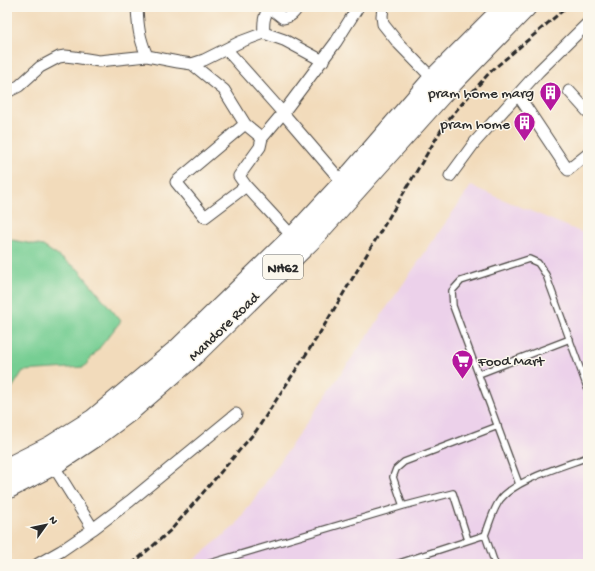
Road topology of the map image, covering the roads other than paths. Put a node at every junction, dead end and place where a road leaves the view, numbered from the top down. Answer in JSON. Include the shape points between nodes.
{"nodes":[{"id":1,"x":137,"y":7,"type":"edge"},
{"id":2,"x":269,"y":7,"type":"edge"},
{"id":3,"x":298,"y":7,"type":"edge"},
{"id":4,"x":358,"y":7,"type":"edge"},
{"id":5,"x":383,"y":7,"type":"edge"},
{"id":6,"x":506,"y":7,"type":"edge"},
{"id":7,"x":526,"y":7,"type":"edge"},
{"id":8,"x":588,"y":23,"type":"edge"},
{"id":9,"x":264,"y":33,"type":"junction"},
{"id":10,"x":226,"y":49,"type":"junction"},
{"id":11,"x":147,"y":56,"type":"junction"},
{"id":12,"x":323,"y":60,"type":"junction"},
{"id":13,"x":192,"y":64,"type":"junction"},
{"id":14,"x":433,"y":79,"type":"junction"},
{"id":15,"x":569,"y":91,"type":"dead end"},
{"id":16,"x":7,"y":92,"type":"edge"},
{"id":17,"x":518,"y":95,"type":"junction"},
{"id":18,"x":588,"y":112,"type":"edge"},
{"id":19,"x":283,"y":113,"type":"junction"},
{"id":20,"x":245,"y":124,"type":"junction"},
{"id":21,"x":262,"y":138,"type":"junction"},
{"id":22,"x":588,"y":154,"type":"edge"},
{"id":23,"x":450,"y":176,"type":"dead end"},
{"id":24,"x":343,"y":183,"type":"junction"},
{"id":25,"x":246,"y":186,"type":"junction"},
{"id":26,"x":293,"y":237,"type":"junction"},
{"id":27,"x":570,"y":340,"type":"junction"},
{"id":28,"x":479,"y":374,"type":"junction"},
{"id":29,"x":588,"y":390,"type":"edge"},
{"id":30,"x":236,"y":414,"type":"dead end"},
{"id":31,"x":498,"y":426,"type":"junction"},
{"id":32,"x":588,"y":457,"type":"edge"},
{"id":33,"x":53,"y":465,"type":"junction"},
{"id":34,"x":7,"y":468,"type":"edge"},
{"id":35,"x":519,"y":484,"type":"junction"},
{"id":36,"x":7,"y":489,"type":"edge"},
{"id":37,"x":403,"y":506,"type":"junction"},
{"id":38,"x":93,"y":529,"type":"junction"},
{"id":39,"x":485,"y":535,"type":"junction"},
{"id":40,"x":468,"y":540,"type":"junction"},
{"id":41,"x":38,"y":564,"type":"edge"},
{"id":42,"x":208,"y":564,"type":"edge"},
{"id":43,"x":396,"y":564,"type":"edge"},
{"id":44,"x":495,"y":564,"type":"edge"}],
"edges":[{"from":1,"to":11,"type":"street","via":[[140,38]]},
{"from":2,"to":3,"type":"street","via":[[283,18],[289,17]]},
{"from":2,"to":9,"type":"street","via":[[264,16]]},
{"from":4,"to":12,"type":"street"},
{"from":5,"to":14,"type":"street","via":[[383,24]]},
{"from":6,"to":14,"type":"highway","name":"Mandore Road","number":"NH62"},
{"from":7,"to":33,"type":"highway","name":"Mandore Road","number":"NH62","via":[[450,85],[312,239],[191,358],[130,411]]},
{"from":8,"to":17,"type":"street","via":[[539,70]]},
{"from":9,"to":10,"type":"street"},
{"from":9,"to":12,"type":"street"},
{"from":10,"to":13,"type":"street"},
{"from":10,"to":19,"type":"street"},
{"from":11,"to":13,"type":"street"},
{"from":11,"to":16,"type":"street","via":[[99,61],[59,57],[40,67]]},
{"from":12,"to":19,"type":"street"},
{"from":13,"to":20,"type":"street","via":[[224,90]]},
{"from":14,"to":24,"type":"highway","name":"Mandore Road","number":"NH62"},
{"from":15,"to":18,"type":"street"},
{"from":17,"to":22,"type":"street","via":[[568,170]]},
{"from":17,"to":23,"type":"street","via":[[475,142]]},
{"from":19,"to":21,"type":"street"},
{"from":19,"to":24,"type":"street"},
{"from":20,"to":21,"type":"street"},
{"from":20,"to":25,"type":"street","via":[[176,182],[205,217]]},
{"from":21,"to":25,"type":"street","via":[[260,147],[239,176]]},
{"from":24,"to":26,"type":"highway","name":"Mandore Road","number":"NH62"},
{"from":25,"to":26,"type":"street"},
{"from":26,"to":34,"type":"highway","name":"Mandore Road","number":"NH62","via":[[179,348],[94,419],[51,446]]},
{"from":27,"to":28,"type":"lane"},
{"from":27,"to":28,"type":"lane","via":[[546,275],[538,263],[529,259],[461,281],[452,291],[453,306]]},
{"from":27,"to":29,"type":"lane"},
{"from":28,"to":31,"type":"lane"},
{"from":30,"to":38,"type":"street"},
{"from":31,"to":35,"type":"lane"},
{"from":31,"to":37,"type":"lane","via":[[404,462],[396,469],[393,477]]},
{"from":32,"to":35,"type":"lane"},
{"from":33,"to":36,"type":"highway","name":"Mandore Road","number":"NH62"},
{"from":33,"to":38,"type":"street"},
{"from":35,"to":39,"type":"lane","via":[[498,503]]},
{"from":37,"to":40,"type":"lane","via":[[453,493]]},
{"from":37,"to":42,"type":"lane"},
{"from":38,"to":41,"type":"street"},
{"from":39,"to":40,"type":"lane"},
{"from":39,"to":44,"type":"lane"},
{"from":40,"to":43,"type":"lane"}]}
